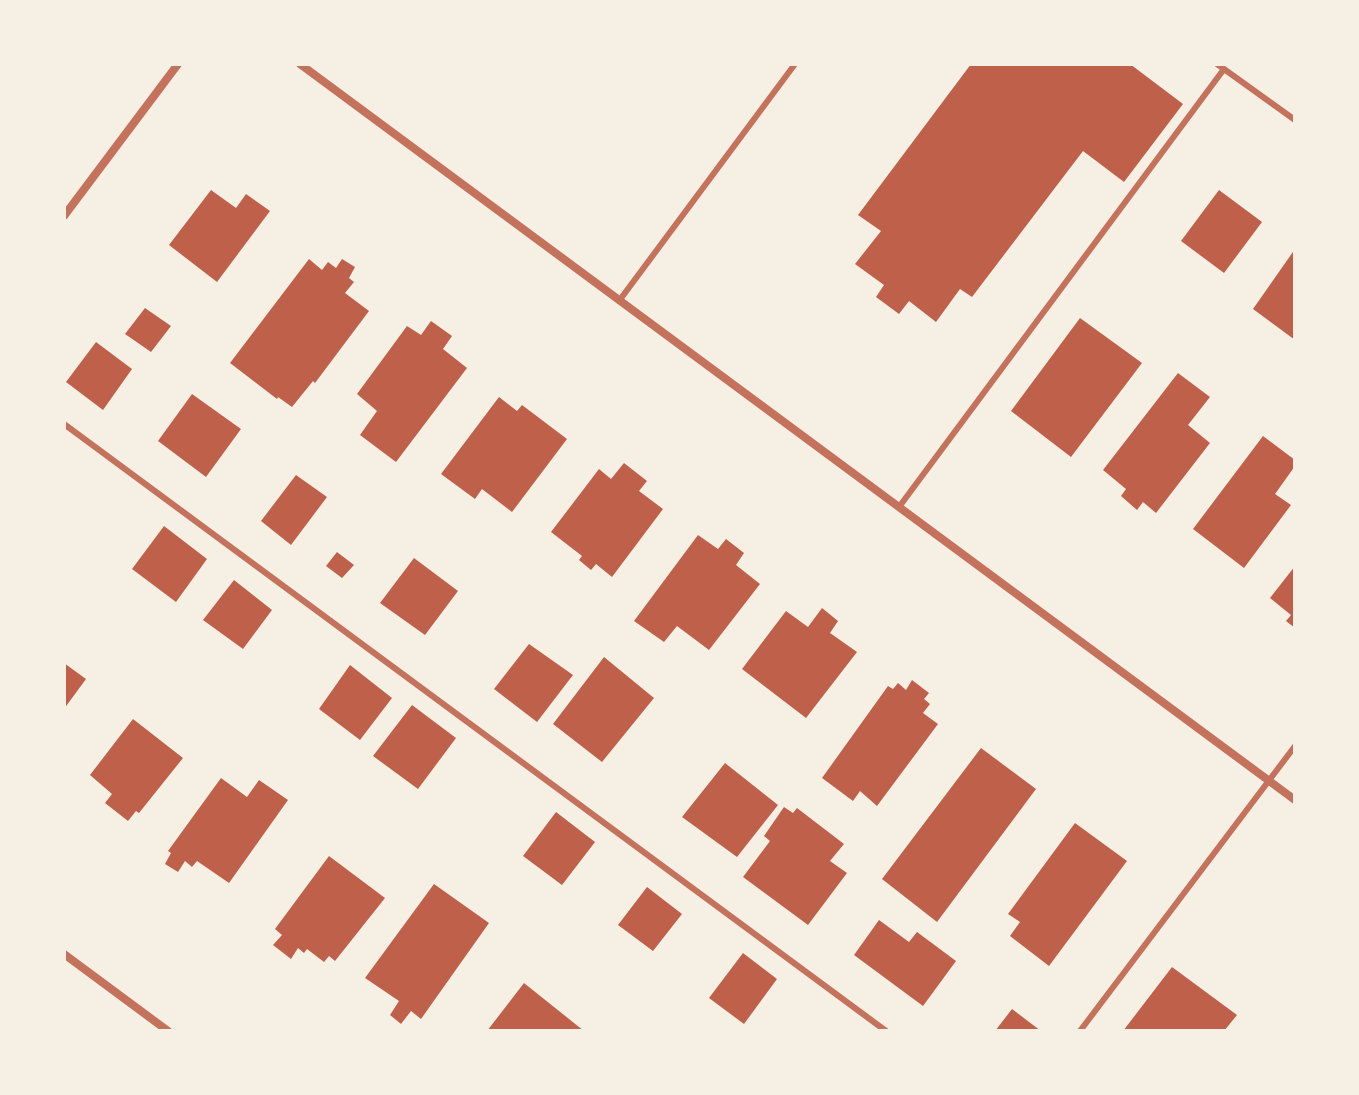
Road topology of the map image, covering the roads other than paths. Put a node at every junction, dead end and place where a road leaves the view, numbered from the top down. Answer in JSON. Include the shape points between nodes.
{"nodes":[{"id":1,"x":178,"y":64,"type":"edge"},
{"id":2,"x":300,"y":64,"type":"edge"},
{"id":3,"x":795,"y":64,"type":"edge"},
{"id":4,"x":1217,"y":64,"type":"edge"},
{"id":5,"x":1224,"y":69,"type":"junction"},
{"id":6,"x":1295,"y":120,"type":"edge"},
{"id":7,"x":64,"y":216,"type":"edge"},
{"id":8,"x":619,"y":301,"type":"junction"},
{"id":9,"x":64,"y":424,"type":"edge"},
{"id":10,"x":899,"y":507,"type":"junction"},
{"id":11,"x":1295,"y":746,"type":"edge"},
{"id":12,"x":1269,"y":780,"type":"junction"},
{"id":13,"x":1295,"y":800,"type":"edge"},
{"id":14,"x":64,"y":954,"type":"edge"},
{"id":15,"x":168,"y":1031,"type":"edge"},
{"id":16,"x":886,"y":1031,"type":"edge"},
{"id":17,"x":1080,"y":1031,"type":"edge"}],
"edges":[{"from":1,"to":7,"type":"street"},
{"from":2,"to":8,"type":"street"},
{"from":3,"to":8,"type":"lane"},
{"from":4,"to":5,"type":"lane"},
{"from":5,"to":6,"type":"lane"},
{"from":5,"to":10,"type":"lane"},
{"from":8,"to":10,"type":"street"},
{"from":9,"to":16,"type":"lane"},
{"from":10,"to":12,"type":"street"},
{"from":11,"to":12,"type":"lane"},
{"from":12,"to":13,"type":"street"},
{"from":12,"to":17,"type":"lane"},
{"from":14,"to":15,"type":"street"}]}
